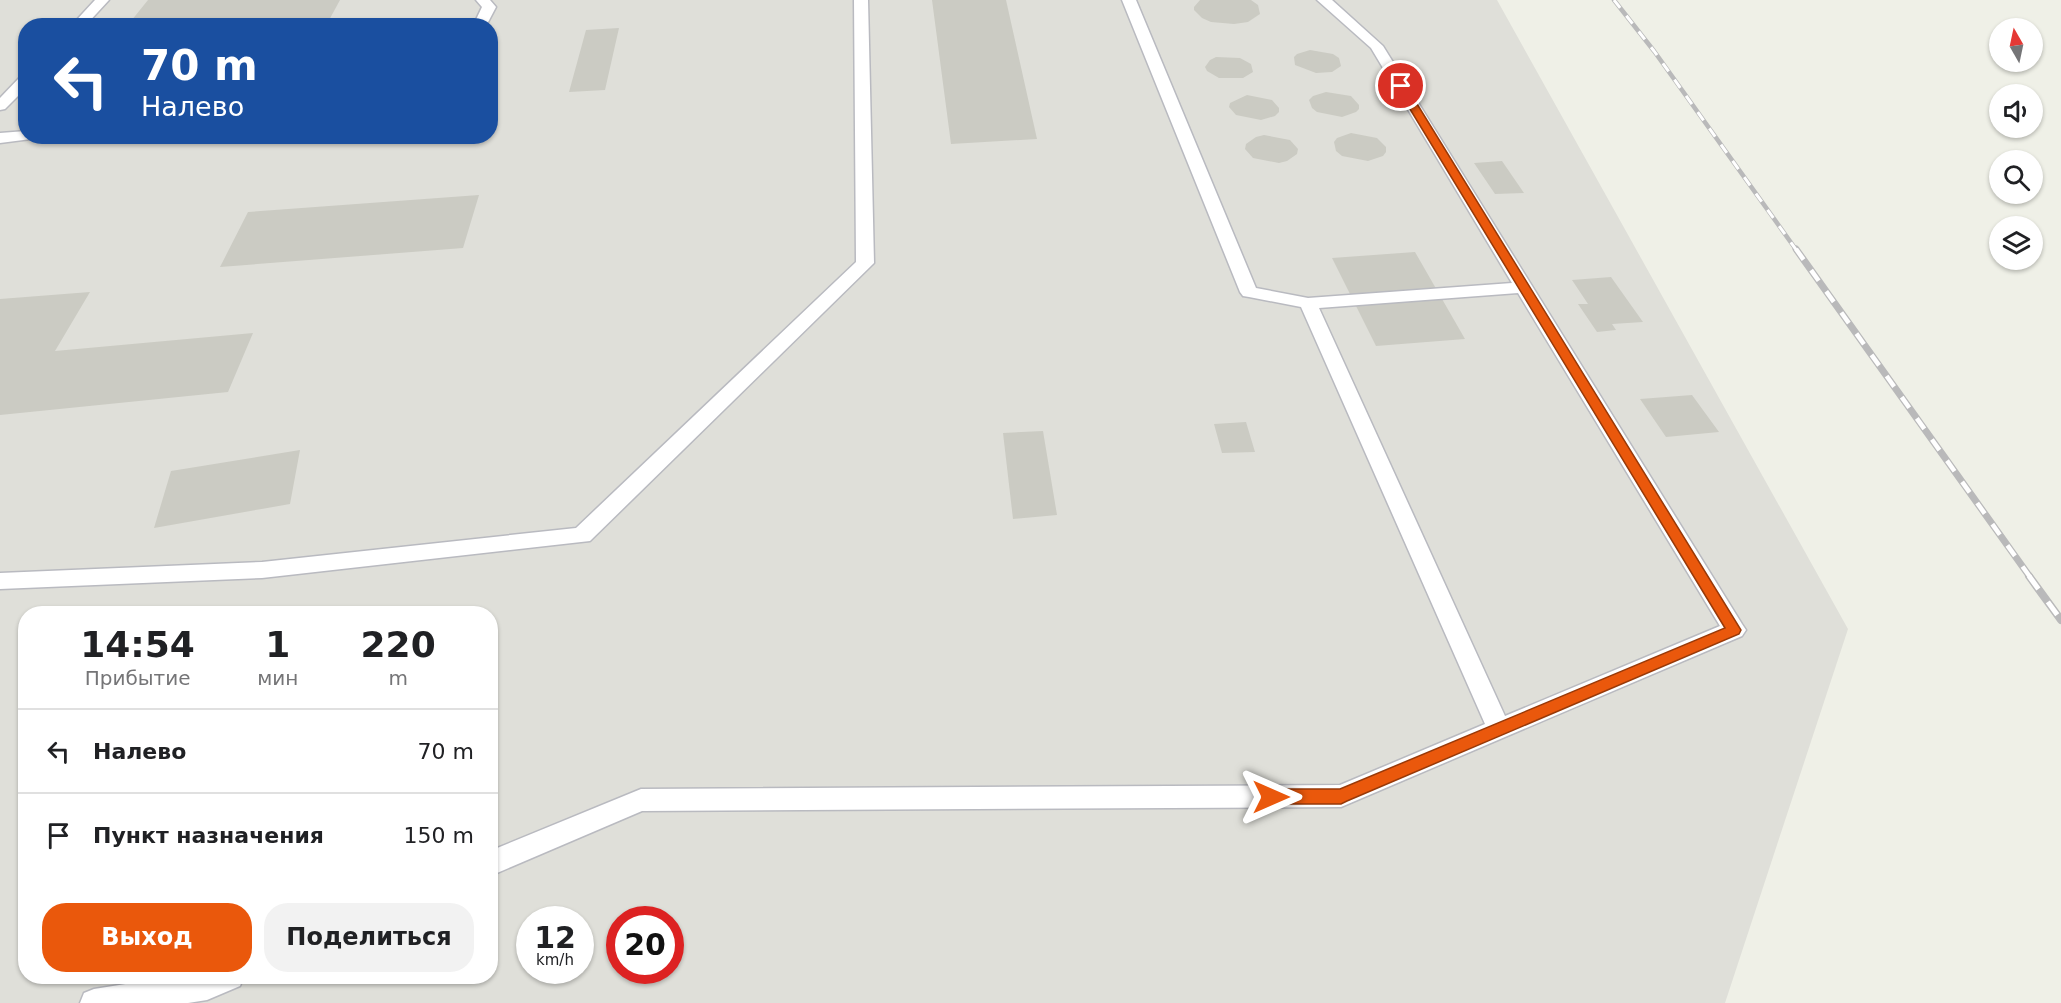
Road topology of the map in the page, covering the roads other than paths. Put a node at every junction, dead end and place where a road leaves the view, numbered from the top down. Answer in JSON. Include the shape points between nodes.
{"nodes":[{"id":1,"x":102,"y":0,"type":"edge"},
{"id":2,"x":483,"y":0,"type":"edge"},
{"id":3,"x":861,"y":0,"type":"edge"},
{"id":4,"x":1129,"y":0,"type":"edge"},
{"id":5,"x":1324,"y":0,"type":"edge"},
{"id":6,"x":85,"y":18,"type":"edge"},
{"id":7,"x":483,"y":18,"type":"edge"},
{"id":8,"x":18,"y":87,"type":"edge"},
{"id":9,"x":0,"y":106,"type":"edge"},
{"id":10,"x":18,"y":137,"type":"edge"},
{"id":11,"x":0,"y":138,"type":"edge"},
{"id":12,"x":1526,"y":287,"type":"junction"},
{"id":13,"x":1308,"y":303,"type":"junction"},
{"id":14,"x":0,"y":581,"type":"edge"},
{"id":15,"x":1499,"y":729,"type":"junction"},
{"id":16,"x":498,"y":861,"type":"edge"},
{"id":17,"x":213,"y":989,"type":"edge"},
{"id":18,"x":94,"y":1003,"type":"edge"}],
"edges":[{"from":1,"to":6,"type":"lane"},
{"from":2,"to":7,"type":"lane","via":[[489,7]]},
{"from":3,"to":14,"type":"lane","via":[[866,263],[582,535],[262,570]]},
{"from":4,"to":13,"type":"lane","via":[[1249,292]]},
{"from":5,"to":12,"type":"lane","via":[[1376,46]]},
{"from":8,"to":9,"type":"lane"},
{"from":10,"to":11,"type":"lane"},
{"from":12,"to":13,"type":"lane"},
{"from":12,"to":15,"type":"lane","via":[[1734,630]]},
{"from":13,"to":15,"type":"lane"},
{"from":15,"to":16,"type":"lane","via":[[1341,796],[641,800]]},
{"from":17,"to":18,"type":"lane"}]}
